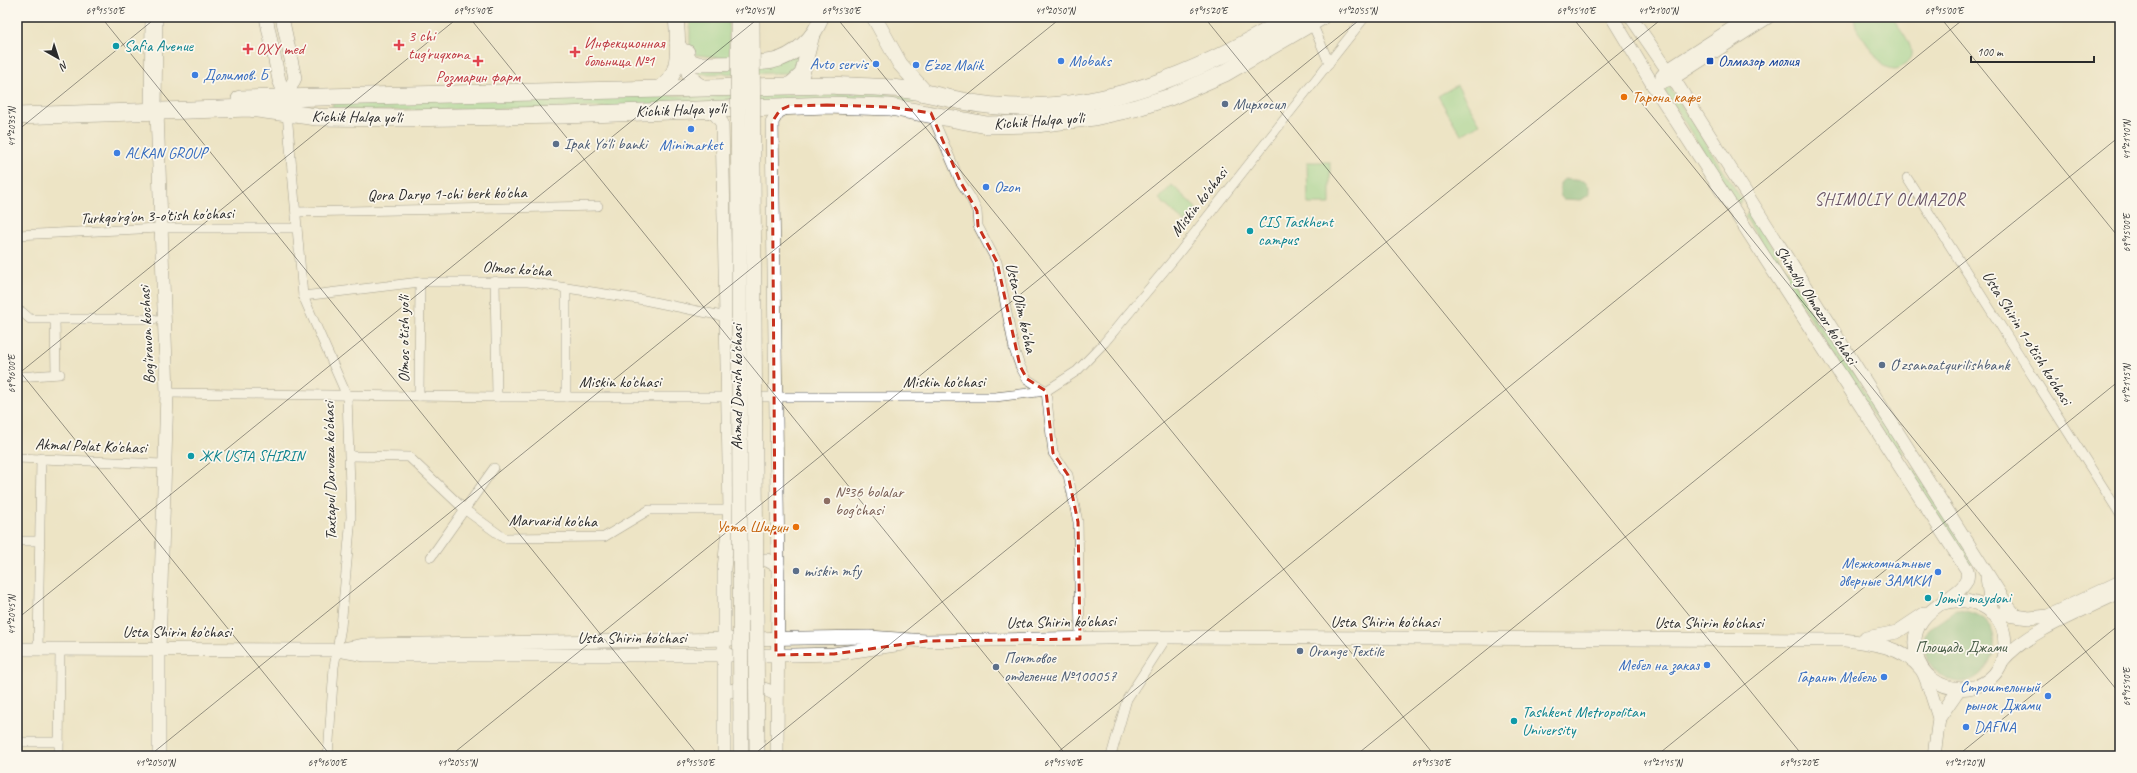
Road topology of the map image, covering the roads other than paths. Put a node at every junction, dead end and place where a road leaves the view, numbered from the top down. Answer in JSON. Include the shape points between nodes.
{"nodes":[{"id":1,"x":150,"y":17,"type":"edge"},
{"id":2,"x":158,"y":17,"type":"edge"},
{"id":3,"x":266,"y":17,"type":"edge"},
{"id":4,"x":282,"y":17,"type":"edge"},
{"id":5,"x":676,"y":17,"type":"edge"},
{"id":6,"x":686,"y":17,"type":"edge"},
{"id":7,"x":738,"y":17,"type":"edge"},
{"id":8,"x":752,"y":17,"type":"edge"},
{"id":9,"x":817,"y":17,"type":"edge"},
{"id":10,"x":821,"y":17,"type":"edge"},
{"id":11,"x":874,"y":17,"type":"edge"},
{"id":12,"x":1291,"y":17,"type":"edge"},
{"id":13,"x":1365,"y":17,"type":"edge"},
{"id":14,"x":1612,"y":17,"type":"edge"},
{"id":15,"x":1631,"y":17,"type":"edge"},
{"id":16,"x":1750,"y":17,"type":"edge"},
{"id":17,"x":1768,"y":17,"type":"edge"},
{"id":18,"x":1317,"y":20,"type":"edge"},
{"id":19,"x":813,"y":34,"type":"junction"},
{"id":20,"x":677,"y":43,"type":"junction"},
{"id":21,"x":687,"y":60,"type":"junction"},
{"id":22,"x":1329,"y":63,"type":"junction"},
{"id":23,"x":1670,"y":74,"type":"junction"},
{"id":24,"x":790,"y":85,"type":"junction"},
{"id":25,"x":1653,"y":85,"type":"junction"},
{"id":26,"x":706,"y":88,"type":"junction"},
{"id":27,"x":656,"y":89,"type":"junction"},
{"id":28,"x":927,"y":94,"type":"junction"},
{"id":29,"x":286,"y":105,"type":"junction"},
{"id":30,"x":17,"y":106,"type":"edge"},
{"id":31,"x":789,"y":106,"type":"junction"},
{"id":32,"x":153,"y":107,"type":"junction"},
{"id":33,"x":706,"y":109,"type":"junction"},
{"id":34,"x":928,"y":113,"type":"junction"},
{"id":35,"x":17,"y":116,"type":"edge"},
{"id":36,"x":1907,"y":178,"type":"dead end"},
{"id":37,"x":1752,"y":202,"type":"junction"},
{"id":38,"x":598,"y":206,"type":"dead end"},
{"id":39,"x":296,"y":212,"type":"junction"},
{"id":40,"x":1736,"y":212,"type":"junction"},
{"id":41,"x":297,"y":228,"type":"junction"},
{"id":42,"x":156,"y":229,"type":"junction"},
{"id":43,"x":17,"y":235,"type":"edge"},
{"id":44,"x":494,"y":281,"type":"junction"},
{"id":45,"x":420,"y":282,"type":"junction"},
{"id":46,"x":566,"y":288,"type":"junction"},
{"id":47,"x":303,"y":296,"type":"junction"},
{"id":48,"x":17,"y":312,"type":"edge"},
{"id":49,"x":727,"y":317,"type":"junction"},
{"id":50,"x":55,"y":319,"type":"junction"},
{"id":51,"x":154,"y":319,"type":"junction"},
{"id":52,"x":17,"y":377,"type":"edge"},
{"id":53,"x":1046,"y":391,"type":"junction"},
{"id":54,"x":166,"y":393,"type":"junction"},
{"id":55,"x":348,"y":396,"type":"junction"},
{"id":56,"x":419,"y":396,"type":"junction"},
{"id":57,"x":775,"y":396,"type":"junction"},
{"id":58,"x":566,"y":397,"type":"junction"},
{"id":59,"x":728,"y":397,"type":"junction"},
{"id":60,"x":497,"y":398,"type":"junction"},
{"id":61,"x":350,"y":456,"type":"junction"},
{"id":62,"x":1914,"y":457,"type":"junction"},
{"id":63,"x":17,"y":458,"type":"edge"},
{"id":64,"x":41,"y":458,"type":"junction"},
{"id":65,"x":163,"y":464,"type":"junction"},
{"id":66,"x":1900,"y":467,"type":"junction"},
{"id":67,"x":494,"y":468,"type":"dead end"},
{"id":68,"x":464,"y":509,"type":"junction"},
{"id":69,"x":730,"y":510,"type":"junction"},
{"id":70,"x":2120,"y":514,"type":"edge"},
{"id":71,"x":17,"y":541,"type":"edge"},
{"id":72,"x":39,"y":541,"type":"junction"},
{"id":73,"x":431,"y":556,"type":"dead end"},
{"id":74,"x":778,"y":566,"type":"junction"},
{"id":75,"x":724,"y":568,"type":"junction"},
{"id":76,"x":1986,"y":571,"type":"junction"},
{"id":77,"x":2120,"y":582,"type":"edge"},
{"id":78,"x":2120,"y":592,"type":"edge"},
{"id":79,"x":1940,"y":604,"type":"junction"},
{"id":80,"x":1926,"y":613,"type":"junction"},
{"id":81,"x":1992,"y":613,"type":"junction"},
{"id":82,"x":2015,"y":615,"type":"junction"},
{"id":83,"x":1167,"y":637,"type":"junction"},
{"id":84,"x":777,"y":638,"type":"junction"},
{"id":85,"x":724,"y":639,"type":"junction"},
{"id":86,"x":1080,"y":639,"type":"junction"},
{"id":87,"x":1844,"y":640,"type":"junction"},
{"id":88,"x":926,"y":641,"type":"junction"},
{"id":89,"x":17,"y":649,"type":"edge"},
{"id":90,"x":38,"y":649,"type":"junction"},
{"id":91,"x":60,"y":649,"type":"junction"},
{"id":92,"x":159,"y":649,"type":"junction"},
{"id":93,"x":338,"y":650,"type":"junction"},
{"id":94,"x":776,"y":655,"type":"junction"},
{"id":95,"x":724,"y":656,"type":"junction"},
{"id":96,"x":2001,"y":663,"type":"junction"},
{"id":97,"x":1922,"y":669,"type":"junction"},
{"id":98,"x":1959,"y":689,"type":"junction"},
{"id":99,"x":777,"y":695,"type":"junction"},
{"id":100,"x":724,"y":696,"type":"junction"},
{"id":101,"x":1939,"y":718,"type":"junction"},
{"id":102,"x":17,"y":742,"type":"edge"},
{"id":103,"x":59,"y":742,"type":"junction"},
{"id":104,"x":59,"y":756,"type":"edge"},
{"id":105,"x":159,"y":756,"type":"edge"},
{"id":106,"x":328,"y":756,"type":"edge"},
{"id":107,"x":724,"y":756,"type":"edge"},
{"id":108,"x":741,"y":756,"type":"edge"},
{"id":109,"x":757,"y":756,"type":"edge"},
{"id":110,"x":777,"y":756,"type":"edge"},
{"id":111,"x":1111,"y":756,"type":"edge"},
{"id":112,"x":1934,"y":756,"type":"edge"}],
"edges":[{"from":1,"to":32,"type":"street"},
{"from":2,"to":32,"type":"street"},
{"from":3,"to":29,"type":"main road","name":"Taxtapul Darvoza ko'chasi","via":[[278,80]]},
{"from":4,"to":29,"type":"main road","via":[[295,78]]},
{"from":5,"to":20,"type":"main road"},
{"from":6,"to":21,"type":"main road"},
{"from":7,"to":108,"type":"main road","name":"Ahmad Donish ko'chasi","bridge":true},
{"from":8,"to":109,"type":"main road","name":"Ahmad Donish ko'chasi","bridge":true},
{"from":9,"to":19,"type":"main road"},
{"from":10,"to":19,"type":"main road"},
{"from":11,"to":28,"type":"main road","via":[[900,64]]},
{"from":12,"to":28,"type":"highway","name":"Kichik Halqa yo'li","via":[[1237,49],[1196,69],[1164,82],[1107,97],[1055,105],[1008,107]]},
{"from":13,"to":22,"type":"street","name":"Miskin ko'chasi"},
{"from":14,"to":25,"type":"main road","name":"Shimoliy Olmazor ko'chasi"},
{"from":15,"to":23,"type":"main road","name":"Shimoliy Olmazor ko'chasi"},
{"from":16,"to":23,"type":"main road"},
{"from":17,"to":23,"type":"main road"},
{"from":18,"to":22,"type":"street"},
{"from":18,"to":34,"type":"highway","name":"Kichik Halqa yo'li","via":[[1210,80],[1170,97],[1128,109],[1069,120],[1010,125],[987,125]]},
{"from":19,"to":21,"type":"main road","via":[[789,54],[772,61],[698,64]]},
{"from":19,"to":24,"type":"main road","via":[[802,74]]},
{"from":20,"to":21,"type":"main road"},
{"from":20,"to":27,"type":"main road","via":[[673,76],[665,86]]},
{"from":21,"to":26,"type":"main road","via":[[690,77]]},
{"from":22,"to":53,"type":"street","name":"Miskin ko'chasi","via":[[1104,343],[1077,371]]},
{"from":23,"to":25,"type":"main road"},
{"from":23,"to":37,"type":"main road","name":"Shimoliy Olmazor ko'chasi"},
{"from":24,"to":26,"type":"highway","name":"Kichik Halqa yo'li"},
{"from":24,"to":28,"type":"highway","name":"Kichik Halqa yo'li","via":[[894,88]]},
{"from":25,"to":40,"type":"main road","name":"Shimoliy Olmazor ko'chasi"},
{"from":26,"to":27,"type":"highway","name":"Kichik Halqa yo'li"},
{"from":27,"to":29,"type":"highway","name":"Kichik Halqa yo'li"},
{"from":28,"to":34,"type":"highway"},
{"from":29,"to":32,"type":"highway","name":"Kichik Halqa yo'li"},
{"from":29,"to":33,"type":"highway","name":"Kichik Halqa yo'li","via":[[317,117],[401,118]]},
{"from":29,"to":39,"type":"street","name":"Taxtapul Darvoza ko'chasi"},
{"from":30,"to":32,"type":"highway","name":"Kichik Halqa yo'li"},
{"from":31,"to":33,"type":"highway","name":"Kichik Halqa yo'li"},
{"from":31,"to":34,"type":"highway","name":"Kichik Halqa yo'li","via":[[890,106]]},
{"from":31,"to":57,"type":"main road","via":[[778,112],[772,122]]},
{"from":32,"to":35,"type":"highway","name":"Kichik Halqa yo'li"},
{"from":32,"to":42,"type":"main road","name":"Bog'iravon kochasi"},
{"from":33,"to":49,"type":"main road","name":"Ahmad Donish ko'chasi","via":[[716,114],[722,123]]},
{"from":34,"to":53,"type":"street","name":"Usta-Olim ko'cha","via":[[960,182],[972,198],[977,211],[978,226],[997,262],[1014,349],[1020,366],[1027,379]]},
{"from":36,"to":70,"type":"street","name":"Usta Shirin 1-o'tish ko'chasi"},
{"from":37,"to":40,"type":"main road"},
{"from":37,"to":62,"type":"main road","name":"Shimoliy Olmazor ko'chasi"},
{"from":38,"to":39,"type":"street","name":"Qora Daryo 1-chi berk ko'cha"},
{"from":39,"to":41,"type":"street","name":"Taxtapul Darvoza ko'chasi"},
{"from":40,"to":66,"type":"main road","name":"Shimoliy Olmazor ko'chasi"},
{"from":41,"to":42,"type":"street","name":"Turkqo'rg'on 3-o'tish ko'chasi"},
{"from":41,"to":47,"type":"street","name":"Taxtapul Darvoza ko'chasi"},
{"from":42,"to":43,"type":"street","name":"Turkqo'rg'on 3-o'tish ko'chasi"},
{"from":42,"to":51,"type":"main road","name":"Bog'iravon kochasi"},
{"from":42,"to":54,"type":"main road","name":"Bog'iravon kochasi"},
{"from":44,"to":45,"type":"street","name":"Olmos ko'cha"},
{"from":44,"to":46,"type":"street","name":"Olmos ko'cha","via":[[528,282]]},
{"from":44,"to":60,"type":"street"},
{"from":45,"to":47,"type":"street","name":"Olmos ko'cha"},
{"from":45,"to":56,"type":"street","name":"Olmos o'tish yo'li"},
{"from":46,"to":49,"type":"street","name":"Olmos ko'cha","via":[[644,300]]},
{"from":46,"to":58,"type":"street"},
{"from":47,"to":55,"type":"street","name":"Taxtapul Darvoza ko'chasi"},
{"from":48,"to":50,"type":"street","via":[[30,319]]},
{"from":49,"to":59,"type":"main road","name":"Ahmad Donish ko'chasi"},
{"from":50,"to":51,"type":"street"},
{"from":50,"to":52,"type":"street","via":[[59,374]]},
{"from":51,"to":54,"type":"main road","name":"Bog'iravon kochasi","via":[[156,362]]},
{"from":53,"to":57,"type":"street","name":"Miskin ko'chasi","via":[[995,397]]},
{"from":53,"to":86,"type":"street","via":[[1053,453],[1068,475],[1078,522]]},
{"from":54,"to":55,"type":"street","name":"Miskin ko'chasi"},
{"from":54,"to":65,"type":"main road"},
{"from":55,"to":56,"type":"street","name":"Miskin ko'chasi"},
{"from":55,"to":61,"type":"street","name":"Taxtapul Darvoza ko'chasi"},
{"from":56,"to":60,"type":"street","name":"Miskin ko'chasi"},
{"from":57,"to":59,"type":"street","name":"Miskin ko'chasi"},
{"from":57,"to":74,"type":"main road"},
{"from":58,"to":59,"type":"street","name":"Miskin ko'chasi"},
{"from":58,"to":60,"type":"street","name":"Miskin ko'chasi"},
{"from":59,"to":69,"type":"main road","name":"Ahmad Donish ko'chasi"},
{"from":61,"to":68,"type":"street","name":"Marvarid ko'cha","via":[[409,457]]},
{"from":61,"to":93,"type":"street","name":"Taxtapul Darvoza ko'chasi","via":[[351,517]]},
{"from":62,"to":66,"type":"main road"},
{"from":62,"to":76,"type":"main road","name":"Shimoliy Olmazor ko'chasi"},
{"from":63,"to":64,"type":"street","name":"Akmal Polat Ko'chasi"},
{"from":64,"to":65,"type":"street","name":"Akmal Polat Ko'chasi"},
{"from":64,"to":72,"type":"street"},
{"from":65,"to":92,"type":"main road"},
{"from":66,"to":79,"type":"main road","name":"Shimoliy Olmazor ko'chasi","via":[[1967,570],[1968,579],[1964,587]]},
{"from":67,"to":68,"type":"street"},
{"from":68,"to":69,"type":"street","name":"Marvarid ko'cha","via":[[502,536],[509,538],[604,537],[649,510]]},
{"from":68,"to":73,"type":"street"},
{"from":69,"to":75,"type":"main road","name":"Ahmad Donish ko'chasi"},
{"from":71,"to":72,"type":"street"},
{"from":72,"to":90,"type":"street"},
{"from":74,"to":75,"type":"main road","via":[[767,560],[752,559]]},
{"from":74,"to":84,"type":"main road"},
{"from":75,"to":85,"type":"main road","name":"Ahmad Donish ko'chasi"},
{"from":76,"to":81,"type":"main road","name":"Shimoliy Olmazor ko'chasi"},
{"from":76,"to":82,"type":"main road","name":"Shimoliy Olmazor ko'chasi"},
{"from":77,"to":82,"type":"main road","via":[[2048,616],[2029,618]]},
{"from":78,"to":96,"type":"main road","via":[[2019,644]]},
{"from":79,"to":80,"type":"main road"},
{"from":79,"to":81,"type":"main road","via":[[1958,599],[1967,600],[1984,606]]},
{"from":80,"to":87,"type":"main road","name":"Usta Shirin ko'chasi","via":[[1890,635]]},
{"from":80,"to":97,"type":"main road","via":[[1916,632],[1915,641],[1917,660]]},
{"from":81,"to":82,"type":"main road"},
{"from":81,"to":96,"type":"main road","via":[[2004,636]]},
{"from":83,"to":86,"type":"main road","name":"Usta Shirin ko'chasi"},
{"from":83,"to":87,"type":"main road","name":"Usta Shirin ko'chasi"},
{"from":83,"to":111,"type":"street","via":[[1127,699]]},
{"from":84,"to":85,"type":"main road","name":"Usta Shirin ko'chasi"},
{"from":84,"to":88,"type":"main road","name":"Usta Shirin ko'chasi","via":[[869,637]]},
{"from":84,"to":94,"type":"main road"},
{"from":85,"to":93,"type":"main road","name":"Usta Shirin ko'chasi","via":[[365,645]]},
{"from":85,"to":95,"type":"main road","name":"Ahmad Donish ko'chasi"},
{"from":86,"to":88,"type":"main road","name":"Usta Shirin ko'chasi"},
{"from":87,"to":97,"type":"main road","name":"Usta Shirin ko'chasi","via":[[1879,644],[1906,656]]},
{"from":88,"to":94,"type":"main road","name":"Usta Shirin ko'chasi","via":[[834,654]]},
{"from":89,"to":90,"type":"main road","name":"Usta Shirin ko'chasi"},
{"from":90,"to":91,"type":"main road","name":"Usta Shirin ko'chasi"},
{"from":91,"to":92,"type":"main road","name":"Usta Shirin ko'chasi"},
{"from":91,"to":103,"type":"street"},
{"from":92,"to":93,"type":"main road","name":"Usta Shirin ko'chasi"},
{"from":92,"to":105,"type":"main road"},
{"from":93,"to":95,"type":"main road","name":"Usta Shirin ko'chasi","via":[[366,655]]},
{"from":93,"to":106,"type":"street","name":"Taxtapul Darvoza ko'chasi","via":[[334,667]]},
{"from":94,"to":95,"type":"main road","name":"Usta Shirin ko'chasi"},
{"from":94,"to":99,"type":"main road"},
{"from":95,"to":100,"type":"main road","name":"Ahmad Donish ko'chasi"},
{"from":96,"to":98,"type":"main road","via":[[1994,674],[1984,682],[1972,688]]},
{"from":97,"to":98,"type":"main road","via":[[1934,682]]},
{"from":97,"to":101,"type":"main road"},
{"from":98,"to":101,"type":"main road"},
{"from":99,"to":100,"type":"main road","via":[[751,686],[737,688]]},
{"from":99,"to":110,"type":"main road"},
{"from":100,"to":107,"type":"main road","name":"Ahmad Donish ko'chasi"},
{"from":101,"to":112,"type":"main road"},
{"from":102,"to":103,"type":"street"},
{"from":103,"to":104,"type":"street"}]}
